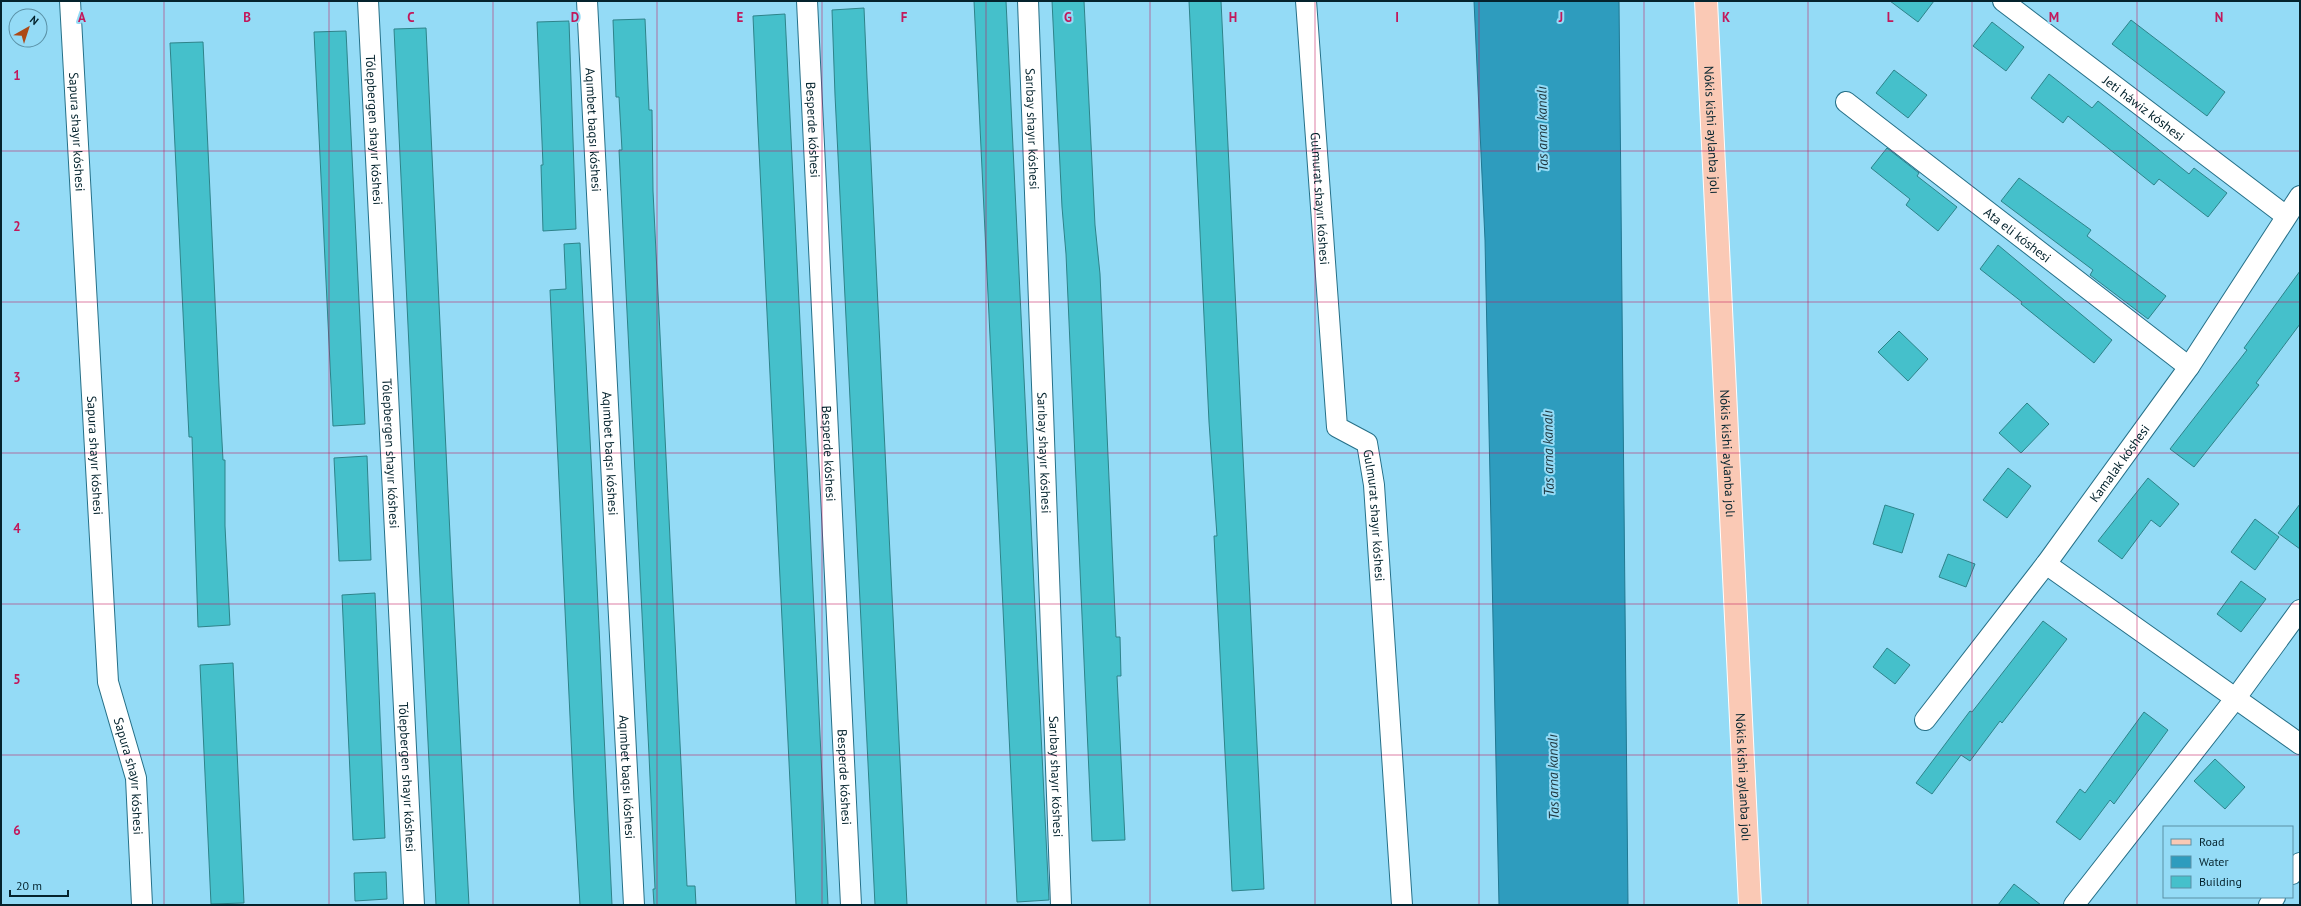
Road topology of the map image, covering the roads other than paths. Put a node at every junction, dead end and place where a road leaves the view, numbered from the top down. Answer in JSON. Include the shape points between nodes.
{"nodes":[{"id":1,"x":70,"y":1,"type":"edge"},
{"id":2,"x":368,"y":1,"type":"edge"},
{"id":3,"x":587,"y":1,"type":"edge"},
{"id":4,"x":807,"y":1,"type":"edge"},
{"id":5,"x":1028,"y":1,"type":"edge"},
{"id":6,"x":1306,"y":1,"type":"edge"},
{"id":7,"x":1706,"y":1,"type":"edge"},
{"id":8,"x":2002,"y":1,"type":"edge"},
{"id":9,"x":1846,"y":102,"type":"dead end"},
{"id":10,"x":2300,"y":196,"type":"edge"},
{"id":11,"x":2286,"y":216,"type":"junction"},
{"id":12,"x":2190,"y":368,"type":"junction"},
{"id":13,"x":2046,"y":564,"type":"junction"},
{"id":14,"x":2300,"y":610,"type":"edge"},
{"id":15,"x":2235,"y":699,"type":"junction"},
{"id":16,"x":1925,"y":720,"type":"dead end"},
{"id":17,"x":2300,"y":744,"type":"edge"},
{"id":18,"x":2300,"y":864,"type":"edge"},
{"id":19,"x":2293,"y":873,"type":"edge"},
{"id":20,"x":142,"y":905,"type":"edge"},
{"id":21,"x":414,"y":905,"type":"edge"},
{"id":22,"x":634,"y":905,"type":"edge"},
{"id":23,"x":851,"y":905,"type":"edge"},
{"id":24,"x":1061,"y":905,"type":"edge"},
{"id":25,"x":1402,"y":905,"type":"edge"},
{"id":26,"x":1750,"y":905,"type":"edge"},
{"id":27,"x":2074,"y":905,"type":"edge"}],
"edges":[{"from":1,"to":20,"type":"street","name":"Sapura shayır kóshesi","via":[[108,682],[136,778]]},
{"from":2,"to":21,"type":"street","name":"Tólepbergen shayır kóshesi"},
{"from":3,"to":22,"type":"street","name":"Aqımbet baqsı kóshesi"},
{"from":4,"to":23,"type":"street","name":"Besperde kóshesi"},
{"from":5,"to":24,"type":"street","name":"Sarıbay shayır kóshesi"},
{"from":6,"to":25,"type":"street","name":"Gulmurat shayır kóshesi","via":[[1337,427],[1367,443],[1374,485]]},
{"from":7,"to":26,"type":"main road","name":"Nókis kishi aylanba jolı"},
{"from":8,"to":11,"type":"street","name":"Jeti háwiz kóshesi"},
{"from":9,"to":12,"type":"street","name":"Ata eli kóshesi"},
{"from":10,"to":11,"type":"street","name":"Kamalak kóshesi"},
{"from":11,"to":12,"type":"street","name":"Kamalak kóshesi"},
{"from":12,"to":13,"type":"street","name":"Kamalak kóshesi"},
{"from":13,"to":15,"type":"street"},
{"from":13,"to":16,"type":"street","name":"Kamalak kóshesi"},
{"from":14,"to":15,"type":"street"},
{"from":15,"to":17,"type":"street"},
{"from":15,"to":27,"type":"street"},
{"from":18,"to":19,"type":"street"}]}
